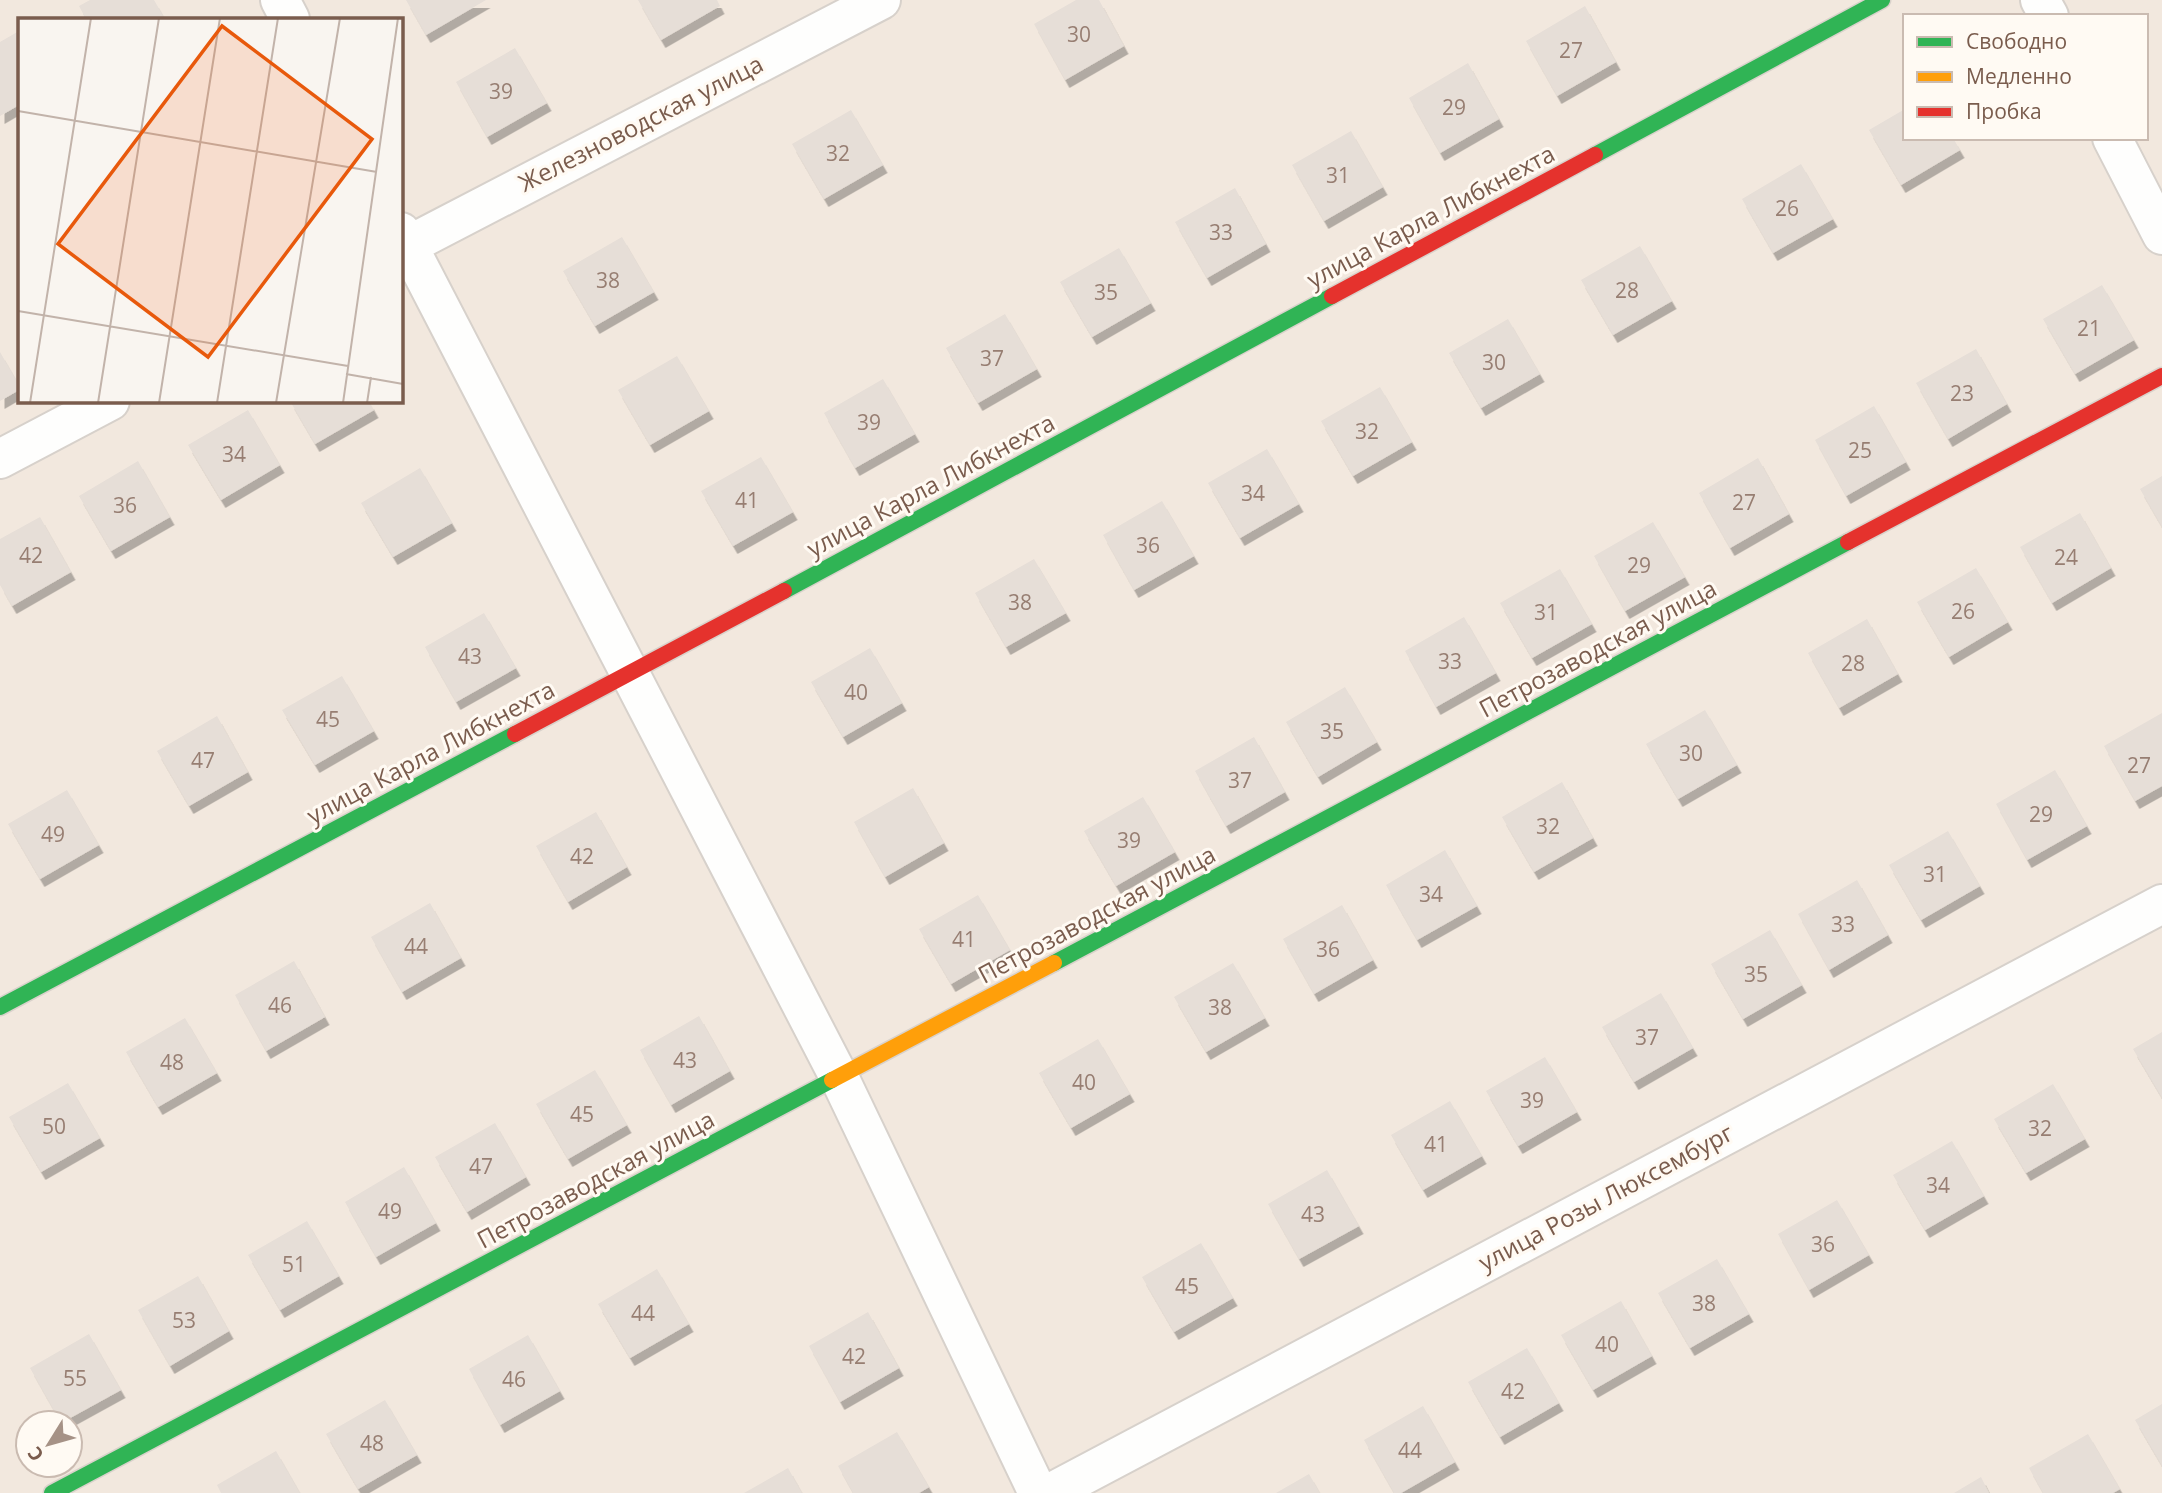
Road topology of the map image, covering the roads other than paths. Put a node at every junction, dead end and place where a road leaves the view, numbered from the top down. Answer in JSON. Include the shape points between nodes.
{"nodes":[{"id":1,"x":280,"y":0,"type":"edge"},
{"id":2,"x":881,"y":0,"type":"edge"},
{"id":3,"x":1882,"y":0,"type":"edge"},
{"id":4,"x":289,"y":18,"type":"edge"},
{"id":5,"x":2113,"y":140,"type":"edge"},
{"id":6,"x":2162,"y":236,"type":"edge"},
{"id":7,"x":403,"y":242,"type":"edge"},
{"id":8,"x":2162,"y":376,"type":"edge"},
{"id":9,"x":108,"y":402,"type":"edge"},
{"id":10,"x":0,"y":458,"type":"edge"},
{"id":11,"x":629,"y":674,"type":"junction"},
{"id":12,"x":2162,"y":904,"type":"edge"},
{"id":13,"x":0,"y":1007,"type":"edge"},
{"id":14,"x":839,"y":1077,"type":"junction"},
{"id":15,"x":52,"y":1493,"type":"edge"},
{"id":16,"x":1038,"y":1493,"type":"edge"},
{"id":17,"x":1050,"y":1493,"type":"edge"}],
"edges":[{"from":1,"to":4,"type":"street"},
{"from":2,"to":7,"type":"street","name":"Железноводская улица"},
{"from":3,"to":11,"type":"street","name":"улица Карла Либкнехта"},
{"from":5,"to":6,"type":"street"},
{"from":7,"to":11,"type":"street"},
{"from":8,"to":14,"type":"street","name":"Петрозаводская улица"},
{"from":9,"to":10,"type":"street"},
{"from":11,"to":13,"type":"street","name":"улица Карла Либкнехта"},
{"from":11,"to":14,"type":"street"},
{"from":12,"to":17,"type":"street","name":"улица Розы Люксембург"},
{"from":14,"to":15,"type":"street","name":"Петрозаводская улица"},
{"from":14,"to":16,"type":"street"}]}
